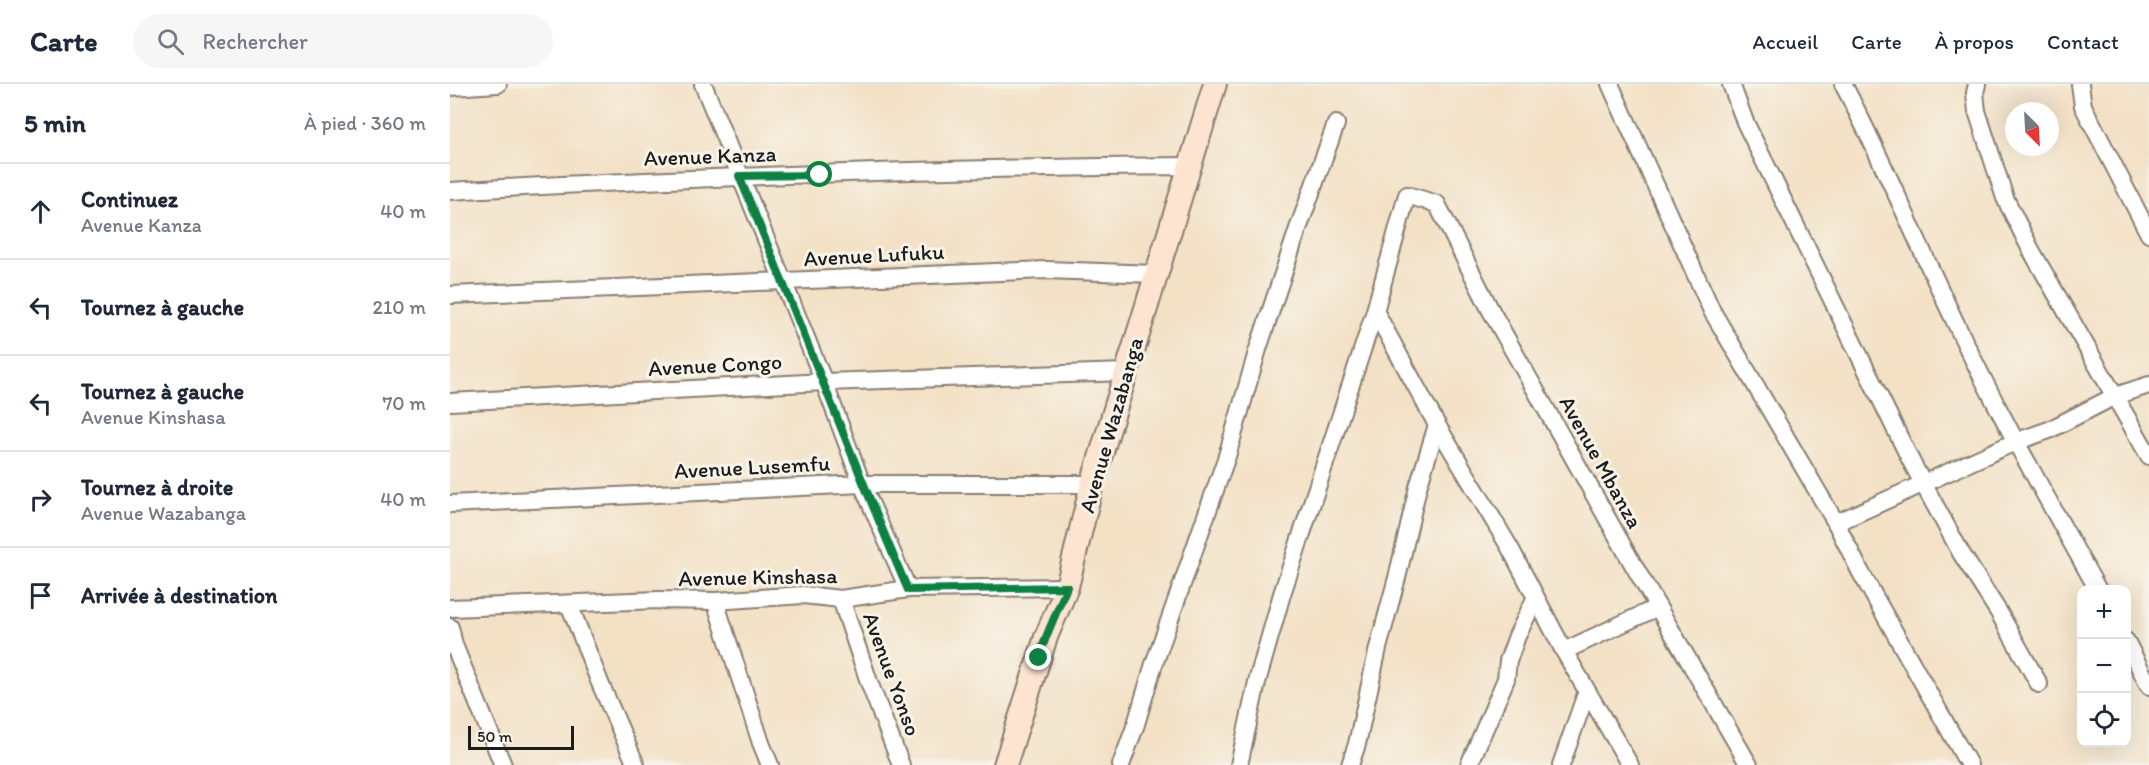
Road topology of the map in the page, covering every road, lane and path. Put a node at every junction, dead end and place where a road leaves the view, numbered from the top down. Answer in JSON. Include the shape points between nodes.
{"nodes":[{"id":1,"x":498,"y":84,"type":"edge"},
{"id":2,"x":703,"y":84,"type":"edge"},
{"id":3,"x":1215,"y":84,"type":"edge"},
{"id":4,"x":1610,"y":84,"type":"edge"},
{"id":5,"x":1731,"y":84,"type":"edge"},
{"id":6,"x":1977,"y":84,"type":"edge"},
{"id":7,"x":2080,"y":84,"type":"edge"},
{"id":8,"x":1846,"y":85,"type":"edge"},
{"id":9,"x":450,"y":87,"type":"edge"},
{"id":10,"x":1336,"y":124,"type":"dead end"},
{"id":11,"x":1188,"y":166,"type":"junction"},
{"id":12,"x":739,"y":176,"type":"junction"},
{"id":13,"x":450,"y":191,"type":"edge"},
{"id":14,"x":2149,"y":234,"type":"edge"},
{"id":15,"x":1155,"y":274,"type":"junction"},
{"id":16,"x":783,"y":282,"type":"junction"},
{"id":17,"x":450,"y":295,"type":"edge"},
{"id":18,"x":1375,"y":311,"type":"junction"},
{"id":19,"x":1126,"y":372,"type":"junction"},
{"id":20,"x":824,"y":382,"type":"junction"},
{"id":21,"x":2149,"y":385,"type":"edge"},
{"id":22,"x":2115,"y":396,"type":"junction"},
{"id":23,"x":450,"y":402,"type":"edge"},
{"id":24,"x":1437,"y":425,"type":"junction"},
{"id":25,"x":2015,"y":442,"type":"junction"},
{"id":26,"x":2149,"y":456,"type":"edge"},
{"id":27,"x":1924,"y":482,"type":"junction"},
{"id":28,"x":862,"y":484,"type":"junction"},
{"id":29,"x":1092,"y":484,"type":"junction"},
{"id":30,"x":450,"y":504,"type":"edge"},
{"id":31,"x":1836,"y":523,"type":"junction"},
{"id":32,"x":2095,"y":585,"type":"edge"},
{"id":33,"x":1067,"y":587,"type":"junction"},
{"id":34,"x":908,"y":590,"type":"junction"},
{"id":35,"x":841,"y":599,"type":"junction"},
{"id":36,"x":1535,"y":599,"type":"junction"},
{"id":37,"x":714,"y":601,"type":"junction"},
{"id":38,"x":569,"y":604,"type":"junction"},
{"id":39,"x":1658,"y":607,"type":"junction"},
{"id":40,"x":450,"y":608,"type":"edge"},
{"id":41,"x":450,"y":627,"type":"edge"},
{"id":42,"x":2131,"y":649,"type":"edge"},
{"id":43,"x":1564,"y":651,"type":"junction"},
{"id":44,"x":2039,"y":684,"type":"dead end"},
{"id":45,"x":2149,"y":686,"type":"edge"},
{"id":46,"x":1587,"y":691,"type":"junction"},
{"id":47,"x":503,"y":765,"type":"edge"},
{"id":48,"x":636,"y":765,"type":"edge"},
{"id":49,"x":770,"y":765,"type":"edge"},
{"id":50,"x":901,"y":765,"type":"edge"},
{"id":51,"x":1005,"y":765,"type":"edge"},
{"id":52,"x":1121,"y":765,"type":"edge"},
{"id":53,"x":1239,"y":765,"type":"edge"},
{"id":54,"x":1350,"y":765,"type":"edge"},
{"id":55,"x":1469,"y":765,"type":"edge"},
{"id":56,"x":1561,"y":765,"type":"edge"},
{"id":57,"x":1630,"y":765,"type":"edge"},
{"id":58,"x":1749,"y":765,"type":"edge"},
{"id":59,"x":1969,"y":765,"type":"edge"}],
"edges":[{"from":1,"to":9,"type":"street"},
{"from":2,"to":12,"type":"street"},
{"from":3,"to":11,"type":"main road","name":"Avenue Wazabanga"},
{"from":4,"to":31,"type":"street","via":[[1712,311]]},
{"from":5,"to":27,"type":"street","via":[[1745,122]]},
{"from":6,"to":22,"type":"street","via":[[1977,111],[2005,198]]},
{"from":7,"to":14,"type":"street","via":[[2083,106]]},
{"from":8,"to":25,"type":"street"},
{"from":10,"to":52,"type":"street"},
{"from":11,"to":12,"type":"street","name":"Avenue Kanza"},
{"from":11,"to":15,"type":"main road","name":"Avenue Wazabanga"},
{"from":12,"to":13,"type":"street","name":"Avenue Kanza"},
{"from":12,"to":16,"type":"street"},
{"from":15,"to":16,"type":"street","name":"Avenue Lufuku","via":[[1046,270]]},
{"from":15,"to":19,"type":"main road","name":"Avenue Wazabanga"},
{"from":16,"to":17,"type":"street","name":"Avenue Lufuku"},
{"from":16,"to":20,"type":"street"},
{"from":18,"to":24,"type":"street"},
{"from":18,"to":39,"type":"street","name":"Avenue Mbanza","via":[[1407,195],[1437,204],[1490,309]]},
{"from":18,"to":53,"type":"street","via":[[1282,594]]},
{"from":19,"to":20,"type":"street","name":"Avenue Congo"},
{"from":19,"to":29,"type":"main road","name":"Avenue Wazabanga"},
{"from":20,"to":23,"type":"street","name":"Avenue Congo"},
{"from":20,"to":28,"type":"street"},
{"from":21,"to":22,"type":"street"},
{"from":22,"to":25,"type":"street","via":[[2049,430]]},
{"from":22,"to":26,"type":"street"},
{"from":24,"to":36,"type":"street"},
{"from":24,"to":54,"type":"street","via":[[1418,487]]},
{"from":25,"to":27,"type":"street"},
{"from":25,"to":32,"type":"street"},
{"from":27,"to":31,"type":"street"},
{"from":27,"to":44,"type":"street"},
{"from":28,"to":29,"type":"street","name":"Avenue Lusemfu"},
{"from":28,"to":30,"type":"street","name":"Avenue Lusemfu"},
{"from":28,"to":34,"type":"street"},
{"from":29,"to":33,"type":"main road","name":"Avenue Wazabanga"},
{"from":31,"to":59,"type":"street"},
{"from":33,"to":34,"type":"street","name":"Avenue Kinshasa"},
{"from":33,"to":51,"type":"main road","name":"Avenue Wazabanga","via":[[1046,637]]},
{"from":34,"to":35,"type":"street","name":"Avenue Kinshasa"},
{"from":35,"to":37,"type":"street","name":"Avenue Kinshasa","via":[[803,595]]},
{"from":35,"to":50,"type":"street","name":"Avenue Yonso"},
{"from":36,"to":43,"type":"street"},
{"from":36,"to":55,"type":"street","via":[[1517,636],[1506,679]]},
{"from":37,"to":38,"type":"street","name":"Avenue Kinshasa"},
{"from":37,"to":49,"type":"street"},
{"from":38,"to":40,"type":"street","name":"Avenue Kinshasa"},
{"from":38,"to":48,"type":"street"},
{"from":39,"to":43,"type":"street"},
{"from":39,"to":58,"type":"street","name":"Avenue Mbanza"},
{"from":41,"to":47,"type":"street"},
{"from":42,"to":45,"type":"street"},
{"from":43,"to":46,"type":"street"},
{"from":46,"to":56,"type":"street"},
{"from":46,"to":57,"type":"street"}]}
